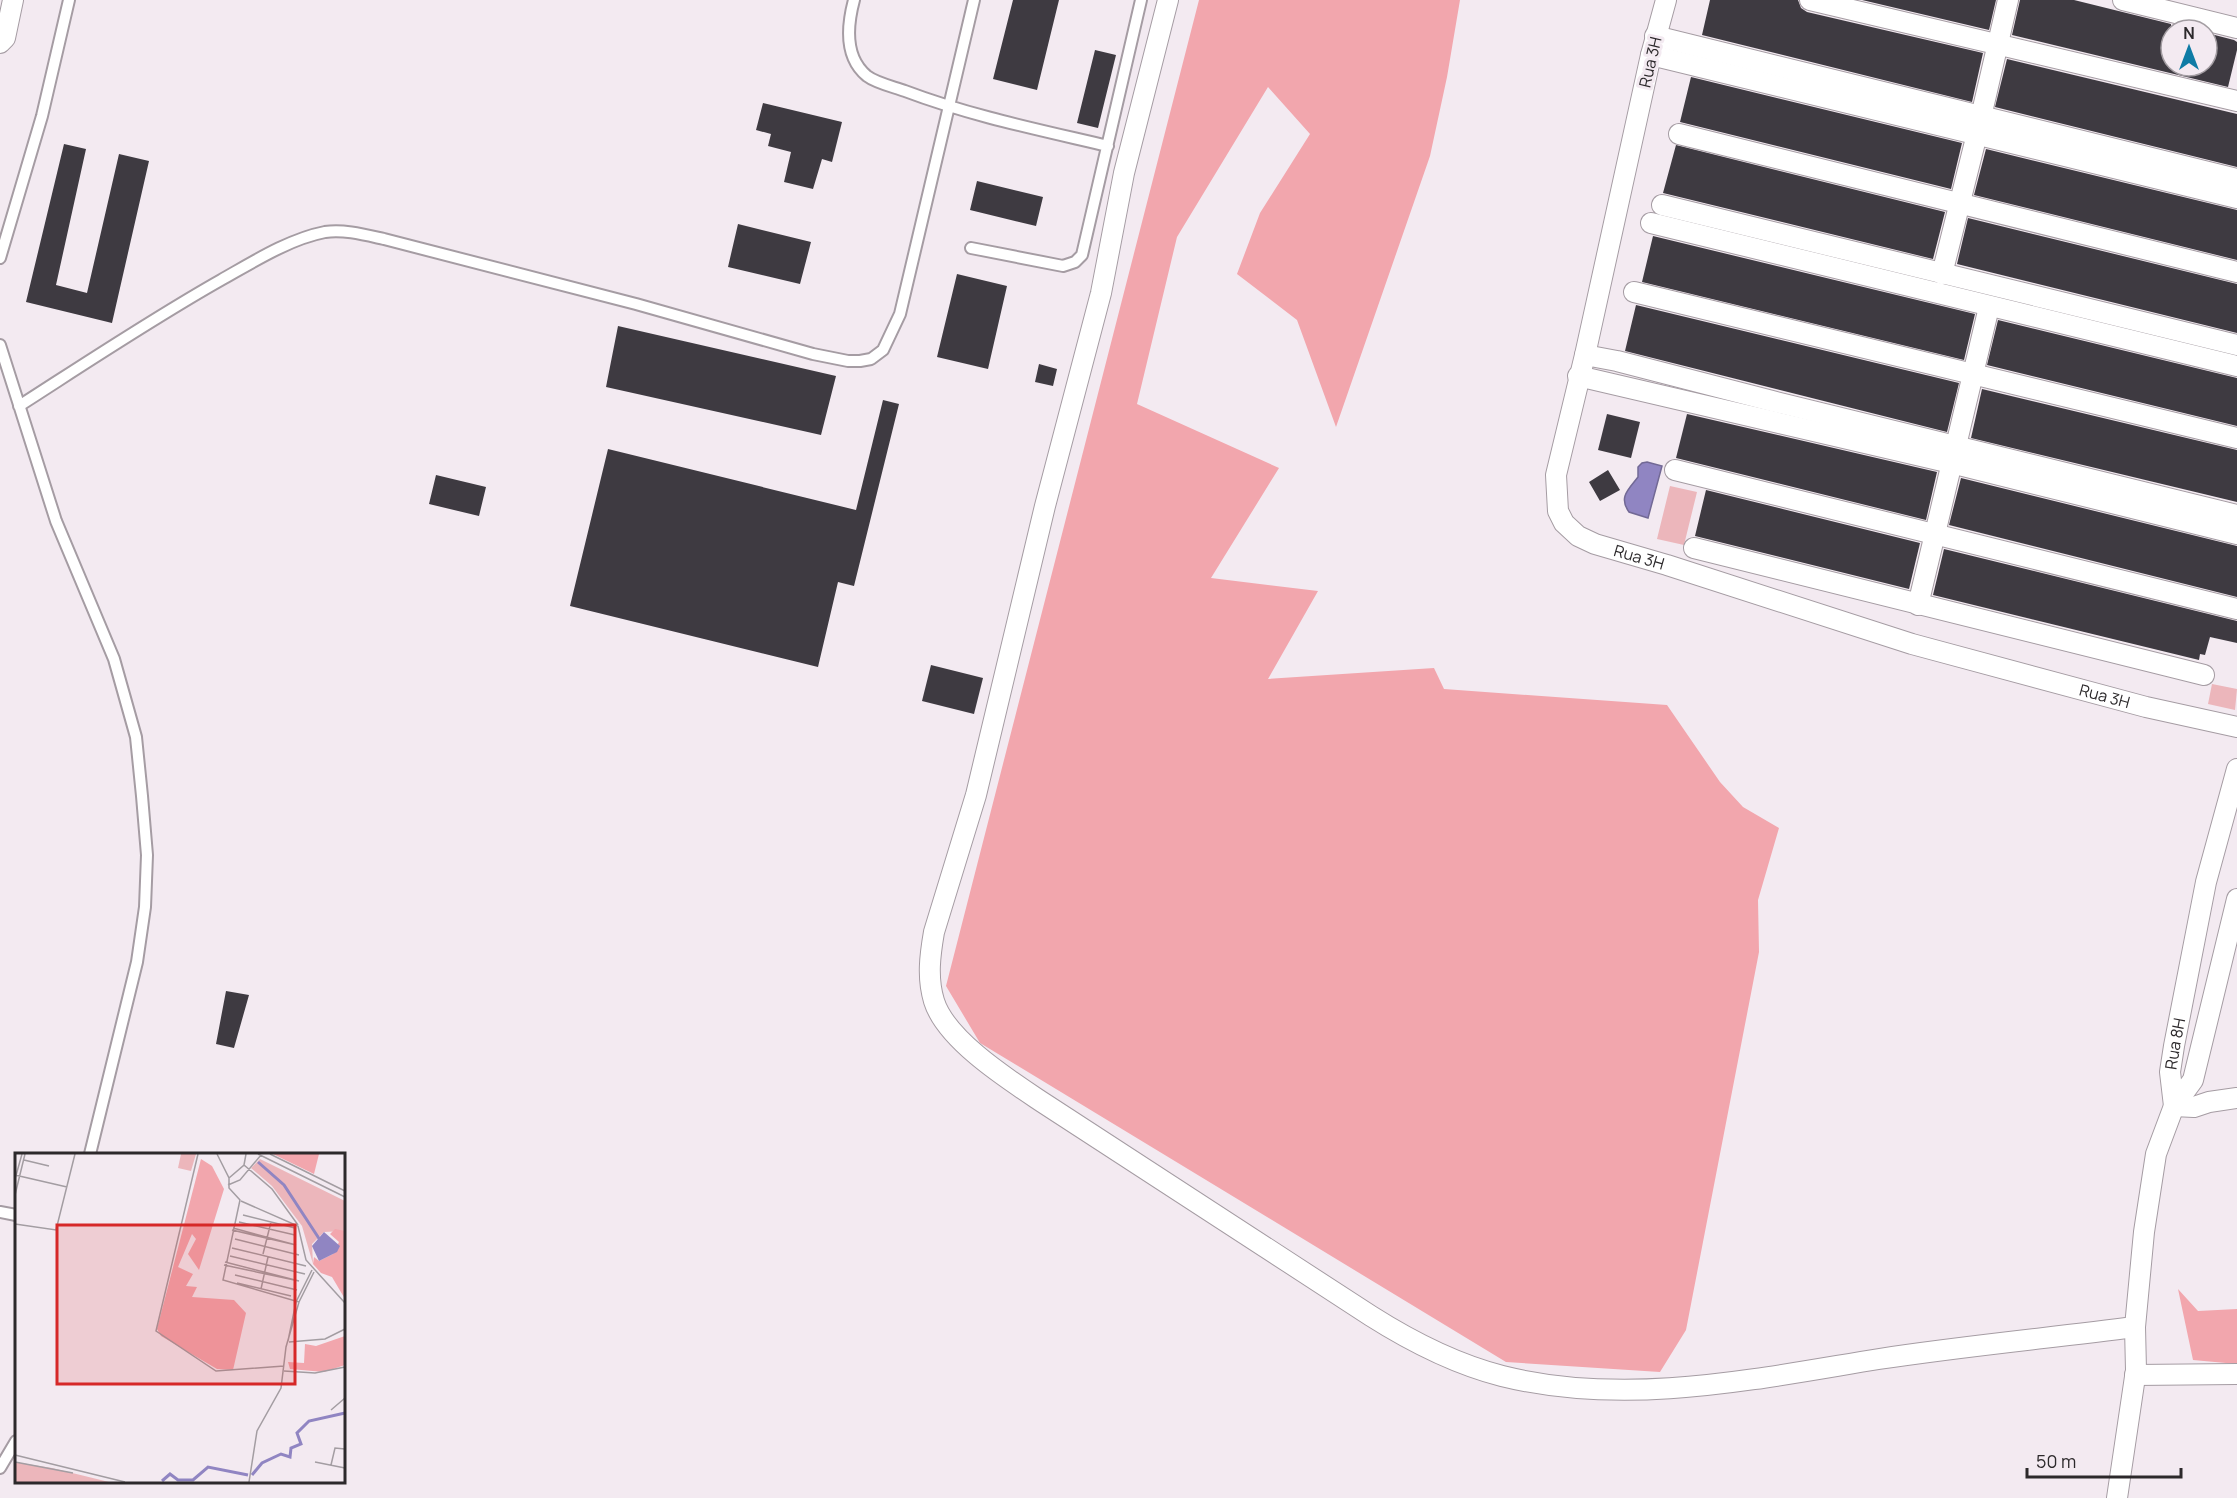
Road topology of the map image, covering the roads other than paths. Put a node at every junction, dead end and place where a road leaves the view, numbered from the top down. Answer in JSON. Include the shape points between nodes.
{"nodes":[{"id":1,"x":13,"y":0,"type":"edge"},
{"id":2,"x":69,"y":0,"type":"edge"},
{"id":3,"x":854,"y":0,"type":"edge"},
{"id":4,"x":974,"y":0,"type":"edge"},
{"id":5,"x":1141,"y":0,"type":"edge"},
{"id":6,"x":1168,"y":0,"type":"edge"},
{"id":7,"x":1666,"y":0,"type":"edge"},
{"id":8,"x":1810,"y":0,"type":"edge"},
{"id":9,"x":2008,"y":0,"type":"edge"},
{"id":10,"x":2123,"y":0,"type":"edge"},
{"id":11,"x":2237,"y":28,"type":"edge"},
{"id":12,"x":0,"y":43,"type":"edge"},
{"id":13,"x":1653,"y":45,"type":"junction"},
{"id":14,"x":1997,"y":45,"type":"junction"},
{"id":15,"x":2237,"y":101,"type":"edge"},
{"id":16,"x":949,"y":108,"type":"junction"},
{"id":17,"x":1979,"y":125,"type":"junction"},
{"id":18,"x":1679,"y":134,"type":"dead end"},
{"id":19,"x":1108,"y":146,"type":"junction"},
{"id":20,"x":2237,"y":180,"type":"edge"},
{"id":21,"x":2237,"y":198,"type":"edge"},
{"id":22,"x":1960,"y":203,"type":"junction"},
{"id":23,"x":1662,"y":205,"type":"dead end"},
{"id":24,"x":1652,"y":223,"type":"dead end"},
{"id":25,"x":971,"y":248,"type":"dead end"},
{"id":26,"x":0,"y":258,"type":"edge"},
{"id":27,"x":2237,"y":272,"type":"edge"},
{"id":28,"x":1942,"y":274,"type":"junction"},
{"id":29,"x":1634,"y":292,"type":"dead end"},
{"id":30,"x":1989,"y":306,"type":"junction"},
{"id":31,"x":0,"y":345,"type":"edge"},
{"id":32,"x":2237,"y":345,"type":"edge"},
{"id":33,"x":1585,"y":355,"type":"junction"},
{"id":34,"x":2237,"y":366,"type":"edge"},
{"id":35,"x":1972,"y":375,"type":"junction"},
{"id":36,"x":1578,"y":376,"type":"junction"},
{"id":37,"x":19,"y":406,"type":"junction"},
{"id":38,"x":2237,"y":438,"type":"edge"},
{"id":39,"x":1953,"y":454,"type":"junction"},
{"id":40,"x":1675,"y":470,"type":"dead end"},
{"id":41,"x":2237,"y":514,"type":"edge"},
{"id":42,"x":2237,"y":534,"type":"edge"},
{"id":43,"x":1934,"y":536,"type":"junction"},
{"id":44,"x":1694,"y":548,"type":"dead end"},
{"id":45,"x":1917,"y":605,"type":"junction"},
{"id":46,"x":2237,"y":609,"type":"edge"},
{"id":47,"x":2204,"y":675,"type":"dead end"},
{"id":48,"x":2237,"y":727,"type":"edge"},
{"id":49,"x":2237,"y":770,"type":"edge"},
{"id":50,"x":2237,"y":899,"type":"edge"},
{"id":51,"x":2237,"y":1098,"type":"edge"},
{"id":52,"x":2174,"y":1106,"type":"junction"},
{"id":53,"x":90,"y":1153,"type":"edge"},
{"id":54,"x":0,"y":1212,"type":"edge"},
{"id":55,"x":15,"y":1215,"type":"edge"},
{"id":56,"x":2135,"y":1328,"type":"junction"},
{"id":57,"x":2237,"y":1374,"type":"edge"},
{"id":58,"x":2135,"y":1375,"type":"junction"},
{"id":59,"x":15,"y":1443,"type":"edge"},
{"id":60,"x":0,"y":1468,"type":"edge"},
{"id":61,"x":2117,"y":1498,"type":"edge"}],
"edges":[{"from":1,"to":12,"type":"street","via":[[5,38]]},
{"from":2,"to":26,"type":"lane","via":[[42,116]]},
{"from":3,"to":16,"type":"lane","via":[[848,35],[851,56],[867,77]]},
{"from":4,"to":16,"type":"lane"},
{"from":5,"to":19,"type":"lane"},
{"from":6,"to":56,"type":"street","via":[[1124,173],[1101,293],[976,795],[934,932],[931,987],[945,1020],[989,1065],[1033,1096],[1406,1338],[1502,1376],[1599,1389],[1664,1389],[1939,1350]]},
{"from":7,"to":13,"type":"street","name":"Rua 3H"},
{"from":8,"to":14,"type":"street"},
{"from":9,"to":14,"type":"street"},
{"from":10,"to":11,"type":"street"},
{"from":13,"to":17,"type":"street"},
{"from":13,"to":33,"type":"street","name":"Rua 3H"},
{"from":14,"to":15,"type":"street"},
{"from":14,"to":17,"type":"street"},
{"from":16,"to":19,"type":"lane"},
{"from":16,"to":37,"type":"lane","via":[[900,314],[883,350],[871,359],[848,361],[813,354],[384,239],[328,231],[308,236],[183,302]]},
{"from":17,"to":20,"type":"street"},
{"from":17,"to":21,"type":"street"},
{"from":17,"to":22,"type":"street"},
{"from":18,"to":22,"type":"street"},
{"from":19,"to":25,"type":"lane","via":[[1082,255],[1075,262],[1063,266]]},
{"from":22,"to":27,"type":"street"},
{"from":22,"to":28,"type":"street"},
{"from":23,"to":28,"type":"street"},
{"from":24,"to":30,"type":"street"},
{"from":28,"to":32,"type":"street"},
{"from":29,"to":35,"type":"street"},
{"from":30,"to":34,"type":"street"},
{"from":30,"to":35,"type":"street"},
{"from":31,"to":37,"type":"lane"},
{"from":33,"to":36,"type":"street","name":"Rua 3H"},
{"from":33,"to":39,"type":"street","via":[[1772,401]]},
{"from":35,"to":38,"type":"street"},
{"from":35,"to":39,"type":"street"},
{"from":36,"to":39,"type":"street"},
{"from":36,"to":48,"type":"street","name":"Rua 3H","via":[[1556,475],[1558,511],[1578,536],[1912,644]]},
{"from":37,"to":53,"type":"lane","via":[[56,521],[117,670],[136,737],[142,796],[147,855],[145,907],[137,962]]},
{"from":39,"to":41,"type":"street"},
{"from":39,"to":42,"type":"street"},
{"from":39,"to":43,"type":"street"},
{"from":40,"to":43,"type":"street"},
{"from":43,"to":45,"type":"street"},
{"from":43,"to":46,"type":"street"},
{"from":44,"to":45,"type":"street"},
{"from":45,"to":47,"type":"street"},
{"from":49,"to":52,"type":"street","name":"Rua 8H","via":[[2206,882],[2174,1046],[2170,1072]]},
{"from":50,"to":52,"type":"street","name":"Rua 8H","via":[[2193,1080]]},
{"from":51,"to":52,"type":"street","via":[[2194,1107]]},
{"from":52,"to":56,"type":"street","via":[[2156,1154],[2150,1185]]},
{"from":54,"to":55,"type":"lane"},
{"from":56,"to":58,"type":"street"},
{"from":57,"to":58,"type":"street"},
{"from":58,"to":61,"type":"street"},
{"from":59,"to":60,"type":"lane"}]}
